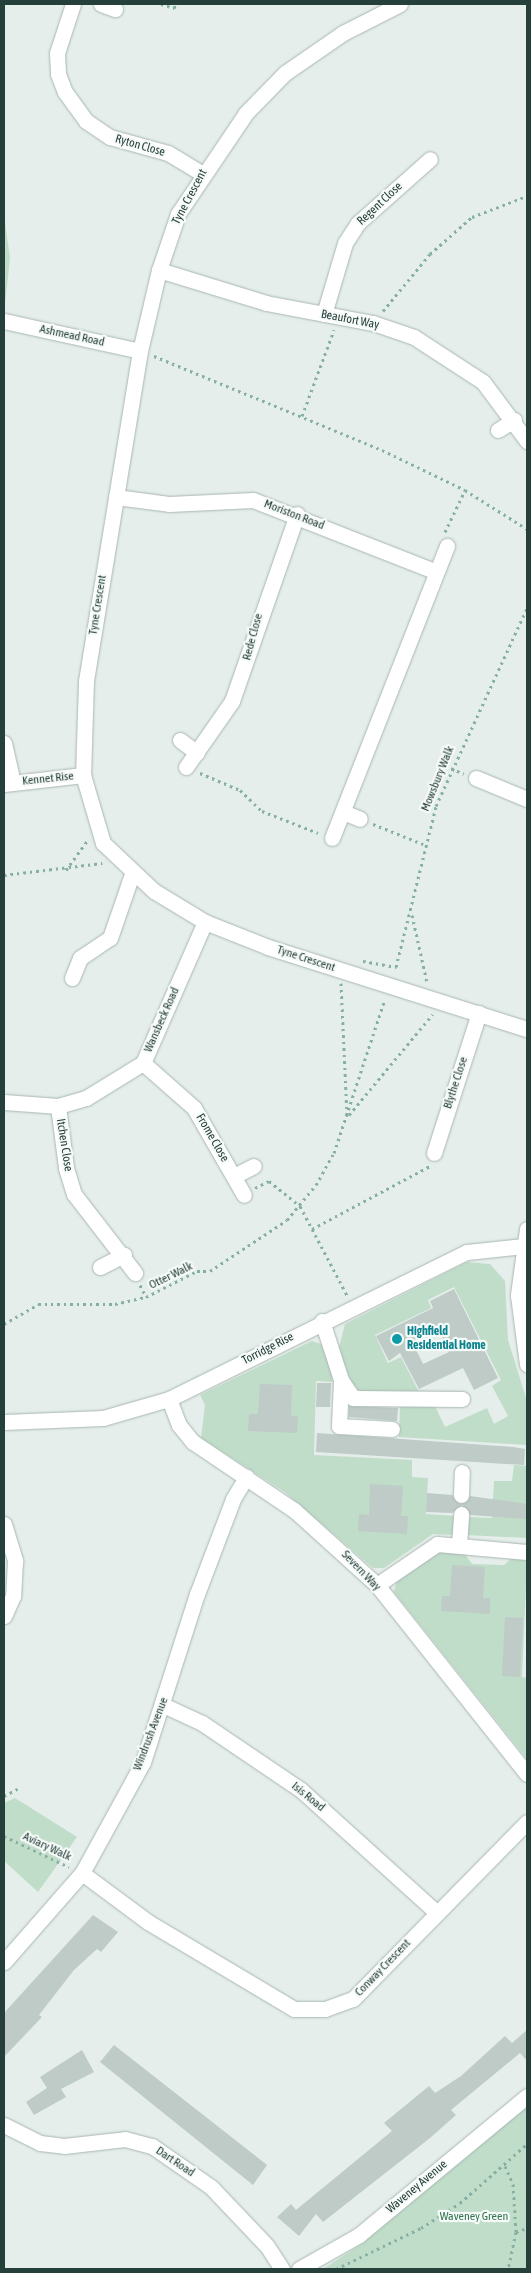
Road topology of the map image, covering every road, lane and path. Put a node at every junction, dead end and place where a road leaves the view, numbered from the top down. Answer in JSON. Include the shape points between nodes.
{"nodes":[{"id":1,"x":74,"y":4,"type":"edge"},
{"id":2,"x":161,"y":4,"type":"edge"},
{"id":3,"x":176,"y":4,"type":"edge"},
{"id":4,"x":400,"y":4,"type":"edge"},
{"id":5,"x":430,"y":159,"type":"dead end"},
{"id":6,"x":201,"y":173,"type":"junction"},
{"id":7,"x":527,"y":196,"type":"edge"},
{"id":8,"x":159,"y":270,"type":"junction"},
{"id":9,"x":324,"y":314,"type":"junction"},
{"id":10,"x":339,"y":317,"type":"junction"},
{"id":11,"x":4,"y":321,"type":"edge"},
{"id":12,"x":373,"y":323,"type":"junction"},
{"id":13,"x":140,"y":350,"type":"junction"},
{"id":14,"x":302,"y":416,"type":"junction"},
{"id":15,"x":514,"y":420,"type":"junction"},
{"id":16,"x":498,"y":430,"type":"dead end"},
{"id":17,"x":527,"y":441,"type":"edge"},
{"id":18,"x":465,"y":490,"type":"junction"},
{"id":19,"x":116,"y":497,"type":"junction"},
{"id":20,"x":297,"y":514,"type":"junction"},
{"id":21,"x":527,"y":529,"type":"edge"},
{"id":22,"x":446,"y":546,"type":"joint"},
{"id":23,"x":434,"y":571,"type":"junction"},
{"id":24,"x":527,"y":608,"type":"edge"},
{"id":25,"x":180,"y":740,"type":"dead end"},
{"id":26,"x":4,"y":743,"type":"edge"},
{"id":27,"x":197,"y":753,"type":"junction"},
{"id":28,"x":186,"y":767,"type":"joint"},
{"id":29,"x":83,"y":775,"type":"junction"},
{"id":30,"x":476,"y":778,"type":"dead end"},
{"id":31,"x":8,"y":783,"type":"edge"},
{"id":32,"x":527,"y":799,"type":"edge"},
{"id":33,"x":343,"y":812,"type":"junction"},
{"id":34,"x":360,"y":819,"type":"joint"},
{"id":35,"x":96,"y":828,"type":"junction"},
{"id":36,"x":332,"y":838,"type":"joint"},
{"id":37,"x":423,"y":844,"type":"junction"},
{"id":38,"x":92,"y":866,"type":"dead end"},
{"id":39,"x":66,"y":871,"type":"junction"},
{"id":40,"x":132,"y":874,"type":"junction"},
{"id":41,"x":4,"y":875,"type":"edge"},
{"id":42,"x":412,"y":914,"type":"junction"},
{"id":43,"x":205,"y":922,"type":"junction"},
{"id":44,"x":368,"y":958,"type":"dead end"},
{"id":45,"x":344,"y":972,"type":"junction"},
{"id":46,"x":72,"y":978,"type":"dead end"},
{"id":47,"x":436,"y":999,"type":"junction"},
{"id":48,"x":384,"y":1002,"type":"dead end"},
{"id":49,"x":479,"y":1013,"type":"junction"},
{"id":50,"x":527,"y":1029,"type":"edge"},
{"id":51,"x":143,"y":1063,"type":"junction"},
{"id":52,"x":4,"y":1102,"type":"edge"},
{"id":53,"x":58,"y":1106,"type":"junction"},
{"id":54,"x":347,"y":1117,"type":"junction"},
{"id":55,"x":434,"y":1153,"type":"joint"},
{"id":56,"x":254,"y":1166,"type":"dead end"},
{"id":57,"x":234,"y":1176,"type":"junction"},
{"id":58,"x":244,"y":1195,"type":"joint"},
{"id":59,"x":300,"y":1206,"type":"junction"},
{"id":60,"x":312,"y":1229,"type":"junction"},
{"id":61,"x":527,"y":1229,"type":"edge"},
{"id":62,"x":524,"y":1246,"type":"junction"},
{"id":63,"x":124,"y":1255,"type":"junction"},
{"id":64,"x":100,"y":1267,"type":"dead end"},
{"id":65,"x":135,"y":1273,"type":"dead end"},
{"id":66,"x":352,"y":1305,"type":"junction"},
{"id":67,"x":322,"y":1321,"type":"junction"},
{"id":68,"x":4,"y":1324,"type":"edge"},
{"id":69,"x":527,"y":1364,"type":"edge"},
{"id":70,"x":341,"y":1380,"type":"junction"},
{"id":71,"x":169,"y":1399,"type":"junction"},
{"id":72,"x":462,"y":1399,"type":"dead end"},
{"id":73,"x":4,"y":1422,"type":"edge"},
{"id":74,"x":392,"y":1429,"type":"dead end"},
{"id":75,"x":462,"y":1472,"type":"dead end"},
{"id":76,"x":246,"y":1477,"type":"junction"},
{"id":77,"x":461,"y":1496,"type":"dead end"},
{"id":78,"x":461,"y":1514,"type":"dead end"},
{"id":79,"x":4,"y":1524,"type":"edge"},
{"id":80,"x":459,"y":1545,"type":"junction"},
{"id":81,"x":527,"y":1552,"type":"edge"},
{"id":82,"x":377,"y":1585,"type":"junction"},
{"id":83,"x":4,"y":1616,"type":"edge"},
{"id":84,"x":163,"y":1705,"type":"junction"},
{"id":85,"x":527,"y":1774,"type":"edge"},
{"id":86,"x":20,"y":1788,"type":"dead end"},
{"id":87,"x":4,"y":1796,"type":"edge"},
{"id":88,"x":527,"y":1822,"type":"edge"},
{"id":89,"x":4,"y":1836,"type":"edge"},
{"id":90,"x":82,"y":1873,"type":"junction"},
{"id":91,"x":437,"y":1913,"type":"junction"},
{"id":92,"x":4,"y":1962,"type":"edge"},
{"id":93,"x":527,"y":2096,"type":"edge"},
{"id":94,"x":4,"y":2125,"type":"edge"},
{"id":95,"x":527,"y":2144,"type":"edge"},
{"id":96,"x":505,"y":2166,"type":"junction"},
{"id":97,"x":527,"y":2228,"type":"edge"},
{"id":98,"x":516,"y":2232,"type":"junction"},
{"id":99,"x":282,"y":2269,"type":"edge"},
{"id":100,"x":299,"y":2269,"type":"edge"},
{"id":101,"x":336,"y":2269,"type":"edge"},
{"id":102,"x":508,"y":2269,"type":"edge"}],
"edges":[{"from":1,"to":6,"type":"street","name":"Ryton Close","via":[[57,53],[58,74],[65,92],[86,121],[110,137],[168,153]]},
{"from":2,"to":3,"type":"path","via":[[174,8]]},
{"from":4,"to":6,"type":"street","name":"Tyne Crescent","via":[[343,33],[285,73],[246,113]]},
{"from":5,"to":9,"type":"street","name":"Regent Close","via":[[358,222],[344,244]]},
{"from":6,"to":8,"type":"street","name":"Tyne Crescent","via":[[178,214]]},
{"from":7,"to":12,"type":"path","via":[[472,218],[430,254]]},
{"from":8,"to":9,"type":"street","name":"Beaufort Way","via":[[266,303]]},
{"from":8,"to":13,"type":"street","name":"Tyne Crescent"},
{"from":9,"to":10,"type":"street","name":"Beaufort Way"},
{"from":10,"to":12,"type":"street","name":"Beaufort Way"},
{"from":10,"to":14,"type":"path"},
{"from":11,"to":13,"type":"street","name":"Ashmead Road"},
{"from":12,"to":15,"type":"street","name":"Beaufort Way","via":[[414,337],[451,357],[483,382]]},
{"from":13,"to":14,"type":"path"},
{"from":13,"to":19,"type":"street","name":"Tyne Crescent"},
{"from":14,"to":18,"type":"path"},
{"from":15,"to":16,"type":"street"},
{"from":15,"to":17,"type":"street","name":"Beaufort Way"},
{"from":18,"to":21,"type":"path"},
{"from":18,"to":22,"type":"path","via":[[444,534]]},
{"from":19,"to":20,"type":"street","name":"Moriston Road","via":[[169,504],[253,500]]},
{"from":19,"to":29,"type":"street","name":"Tyne Crescent","via":[[86,681]]},
{"from":20,"to":23,"type":"street","name":"Moriston Road"},
{"from":20,"to":27,"type":"street","name":"Rede Close","via":[[232,701]]},
{"from":22,"to":23,"type":"street"},
{"from":23,"to":33,"type":"street"},
{"from":24,"to":37,"type":"path","name":"Mowsbury Walk","via":[[451,768]]},
{"from":25,"to":27,"type":"street"},
{"from":26,"to":31,"type":"street","name":"Kennet Rise"},
{"from":27,"to":28,"type":"street","name":"Rede Close"},
{"from":28,"to":36,"type":"path","via":[[240,790],[262,811]]},
{"from":29,"to":31,"type":"street","name":"Kennet Rise"},
{"from":29,"to":35,"type":"street","name":"Tyne Crescent"},
{"from":30,"to":32,"type":"street"},
{"from":33,"to":34,"type":"street"},
{"from":33,"to":36,"type":"street"},
{"from":34,"to":37,"type":"path"},
{"from":35,"to":39,"type":"path"},
{"from":35,"to":40,"type":"street","name":"Tyne Crescent"},
{"from":37,"to":42,"type":"path","name":"Mowsbury Walk","via":[[413,883]]},
{"from":38,"to":39,"type":"path"},
{"from":39,"to":41,"type":"path"},
{"from":40,"to":43,"type":"street","name":"Tyne Crescent"},
{"from":40,"to":46,"type":"street","via":[[110,938],[80,958]]},
{"from":42,"to":44,"type":"path","name":"Mowsbury Walk","via":[[396,967]]},
{"from":42,"to":47,"type":"path"},
{"from":43,"to":45,"type":"street","name":"Tyne Crescent"},
{"from":43,"to":51,"type":"street","name":"Wansbeck Road"},
{"from":45,"to":47,"type":"street","name":"Tyne Crescent"},
{"from":45,"to":54,"type":"path","via":[[339,990]]},
{"from":47,"to":49,"type":"street","name":"Tyne Crescent"},
{"from":47,"to":54,"type":"path"},
{"from":48,"to":54,"type":"path","name":"Otter Walk"},
{"from":49,"to":50,"type":"street","name":"Tyne Crescent"},
{"from":49,"to":55,"type":"street","name":"Blythe Close"},
{"from":51,"to":53,"type":"street","name":"Wansbeck Road","via":[[86,1098]]},
{"from":51,"to":57,"type":"street","name":"Frome Close","via":[[194,1108]]},
{"from":52,"to":53,"type":"street","name":"Wansbeck Road"},
{"from":53,"to":63,"type":"street","name":"Itchen Close","via":[[66,1168],[74,1194],[86,1214]]},
{"from":54,"to":59,"type":"path","name":"Otter Walk","via":[[334,1152]]},
{"from":55,"to":60,"type":"path","via":[[428,1170]]},
{"from":56,"to":57,"type":"street","name":"Frome Close"},
{"from":57,"to":58,"type":"street","name":"Frome Close"},
{"from":58,"to":59,"type":"path","via":[[268,1181]]},
{"from":59,"to":60,"type":"path"},
{"from":59,"to":68,"type":"path","name":"Otter Walk","via":[[264,1238],[210,1271],[197,1271],[146,1298],[115,1304],[38,1304]]},
{"from":60,"to":66,"type":"path"},
{"from":61,"to":62,"type":"street"},
{"from":62,"to":66,"type":"street","name":"Torridge Rise","via":[[467,1252]]},
{"from":62,"to":69,"type":"street","via":[[518,1295]]},
{"from":63,"to":64,"type":"street"},
{"from":63,"to":65,"type":"street","name":"Itchen Close"},
{"from":66,"to":67,"type":"street","name":"Torridge Rise"},
{"from":67,"to":70,"type":"street"},
{"from":67,"to":71,"type":"street","name":"Torridge Rise"},
{"from":70,"to":72,"type":"street","via":[[353,1398]]},
{"from":70,"to":74,"type":"street","via":[[339,1426]]},
{"from":71,"to":73,"type":"street","name":"Torridge Rise","via":[[103,1418]]},
{"from":71,"to":76,"type":"street","name":"Severn Way","via":[[179,1426],[193,1442]]},
{"from":75,"to":77,"type":"street"},
{"from":76,"to":82,"type":"street","name":"Severn Way","via":[[294,1510]]},
{"from":76,"to":84,"type":"street","name":"Windrush Avenue","via":[[233,1499],[197,1594]]},
{"from":78,"to":80,"type":"street"},
{"from":79,"to":83,"type":"street","via":[[15,1561],[13,1596]]},
{"from":80,"to":81,"type":"street"},
{"from":80,"to":82,"type":"street","via":[[437,1544]]},
{"from":82,"to":85,"type":"street","name":"Severn Way"},
{"from":84,"to":90,"type":"street","name":"Windrush Avenue","via":[[143,1762]]},
{"from":84,"to":91,"type":"street","name":"Isis Road","via":[[202,1723],[301,1790]]},
{"from":86,"to":87,"type":"path"},
{"from":88,"to":91,"type":"street","name":"Conway Crescent"},
{"from":89,"to":90,"type":"path","name":"Aviary Walk"},
{"from":90,"to":91,"type":"street","name":"Conway Crescent","via":[[148,1922],[294,2008],[325,2008],[353,1999]]},
{"from":90,"to":92,"type":"street","name":"Windrush Avenue"},
{"from":93,"to":100,"type":"street","name":"Waveney Avenue","via":[[359,2235]]},
{"from":94,"to":99,"type":"street","name":"Dart Road","via":[[40,2144],[64,2146],[125,2140],[152,2146],[211,2187],[267,2246]]},
{"from":95,"to":96,"type":"path"},
{"from":96,"to":98,"type":"path","via":[[513,2184]]},
{"from":96,"to":101,"type":"path","via":[[421,2228]]},
{"from":97,"to":98,"type":"path"},
{"from":98,"to":102,"type":"path"}]}
